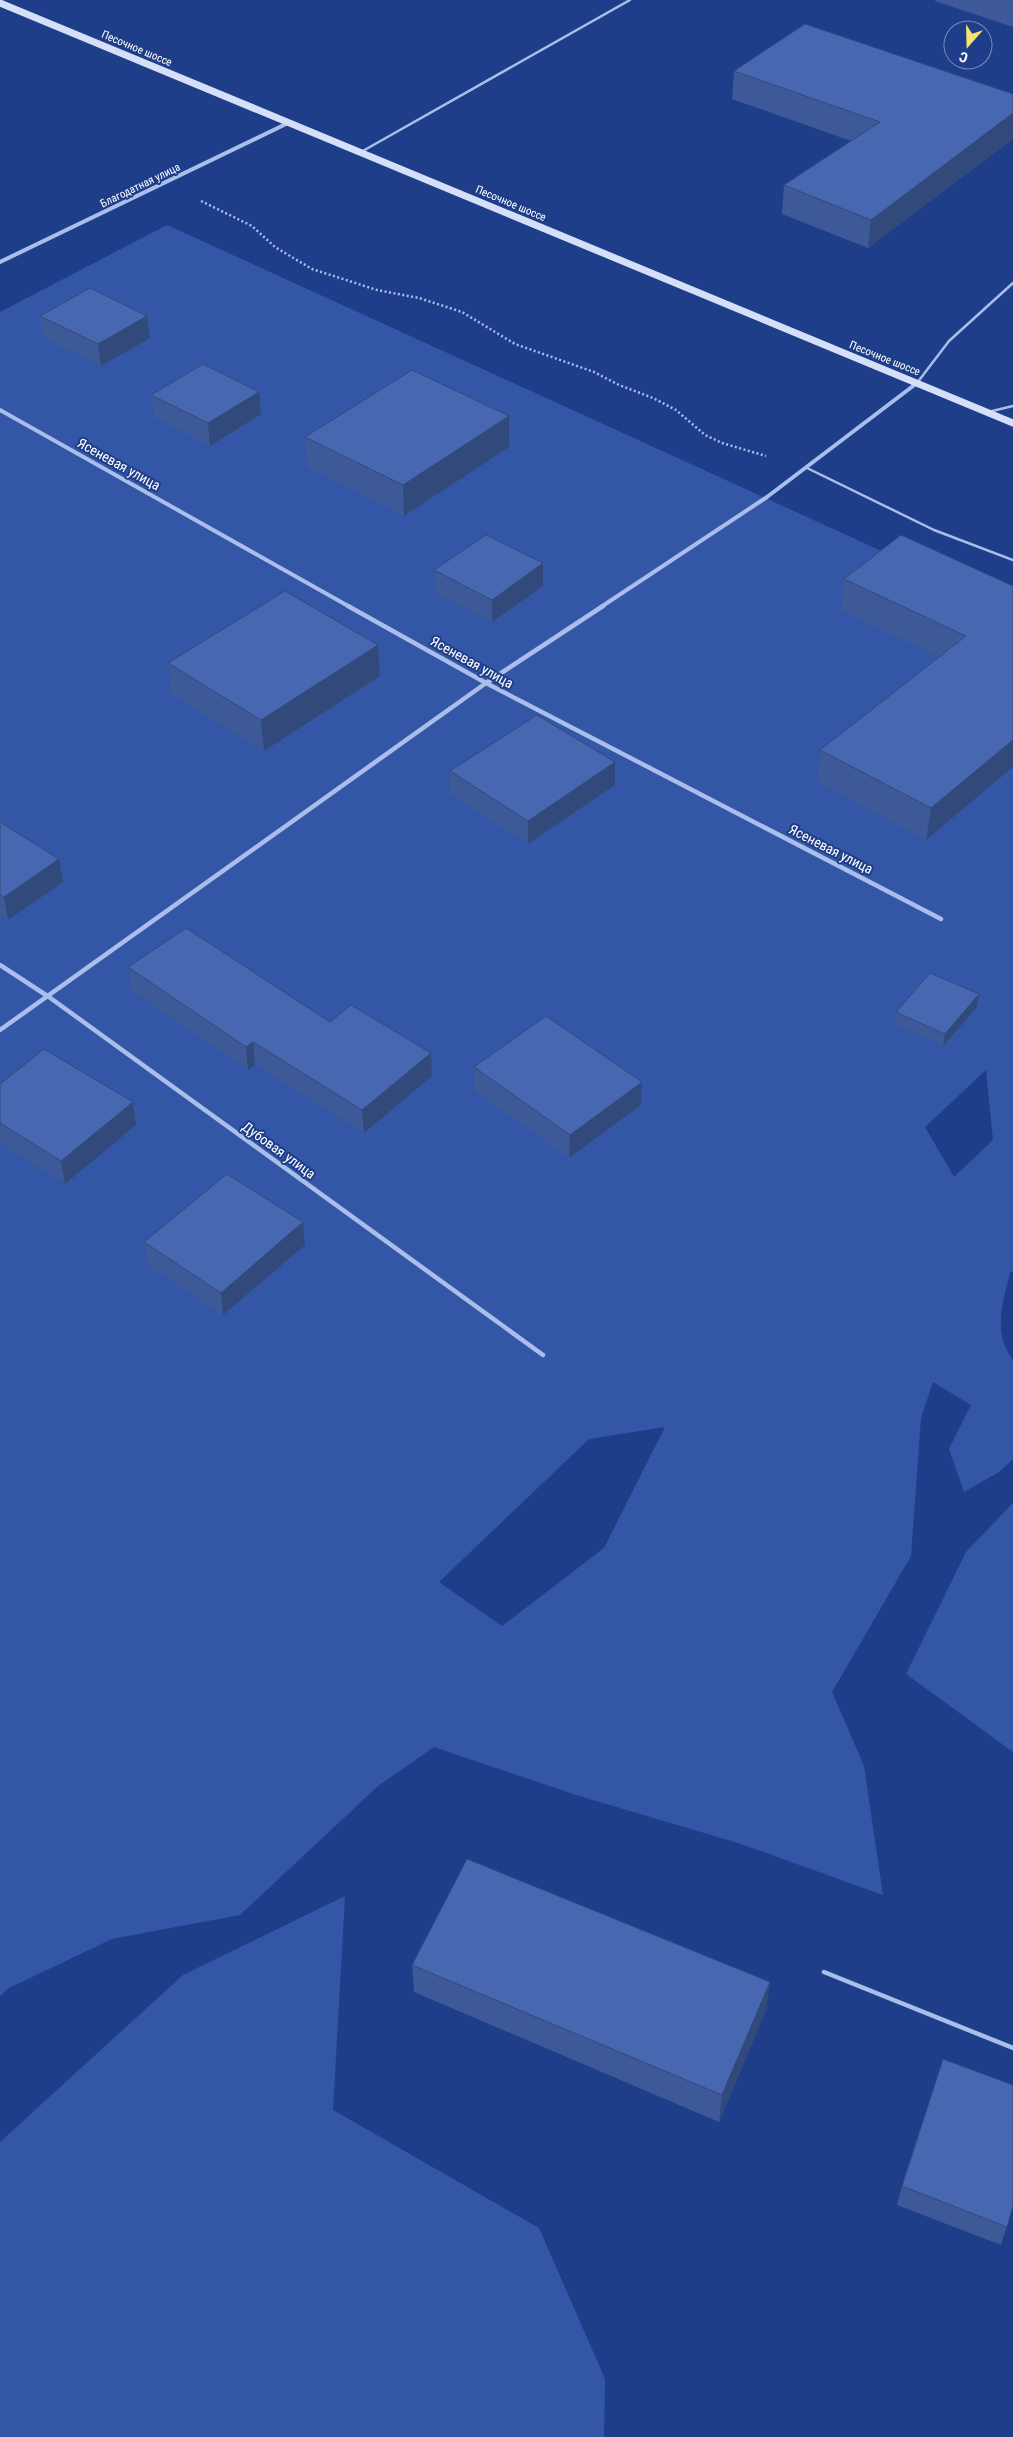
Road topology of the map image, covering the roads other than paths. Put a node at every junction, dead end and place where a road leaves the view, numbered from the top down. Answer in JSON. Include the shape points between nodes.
{"nodes":[{"id":1,"x":630,"y":0,"type":"edge"},
{"id":2,"x":0,"y":3,"type":"edge"},
{"id":3,"x":288,"y":123,"type":"junction"},
{"id":4,"x":361,"y":152,"type":"junction"},
{"id":5,"x":0,"y":262,"type":"edge"},
{"id":6,"x":1013,"y":283,"type":"edge"},
{"id":7,"x":917,"y":383,"type":"junction"},
{"id":8,"x":1013,"y":406,"type":"edge"},
{"id":9,"x":0,"y":410,"type":"edge"},
{"id":10,"x":986,"y":412,"type":"junction"},
{"id":11,"x":1013,"y":423,"type":"edge"},
{"id":12,"x":807,"y":468,"type":"junction"},
{"id":13,"x":1013,"y":560,"type":"edge"},
{"id":14,"x":486,"y":683,"type":"junction"},
{"id":15,"x":941,"y":919,"type":"dead end"},
{"id":16,"x":0,"y":965,"type":"edge"},
{"id":17,"x":49,"y":998,"type":"junction"},
{"id":18,"x":0,"y":1030,"type":"edge"},
{"id":19,"x":543,"y":1355,"type":"dead end"},
{"id":20,"x":824,"y":1972,"type":"dead end"},
{"id":21,"x":1013,"y":2048,"type":"edge"}],
"edges":[{"from":1,"to":4,"type":"lane"},
{"from":2,"to":3,"type":"main road","name":"Песочное шоссе"},
{"from":3,"to":4,"type":"main road","name":"Песочное шоссе"},
{"from":3,"to":5,"type":"street","name":"Благодатная улица"},
{"from":4,"to":7,"type":"main road","name":"Песочное шоссе"},
{"from":6,"to":7,"type":"lane","via":[[948,341]]},
{"from":7,"to":10,"type":"main road","name":"Песочное шоссе"},
{"from":7,"to":12,"type":"street"},
{"from":8,"to":10,"type":"lane"},
{"from":9,"to":14,"type":"street","name":"Ясеневая улица"},
{"from":10,"to":11,"type":"main road","name":"Песочное шоссе"},
{"from":12,"to":13,"type":"lane","via":[[987,552]]},
{"from":12,"to":14,"type":"street"},
{"from":14,"to":15,"type":"street","name":"Ясеневая улица"},
{"from":14,"to":17,"type":"street"},
{"from":16,"to":17,"type":"street","name":"Дубовая улица"},
{"from":17,"to":18,"type":"street"},
{"from":17,"to":19,"type":"street","name":"Дубовая улица"},
{"from":20,"to":21,"type":"lane"}]}
